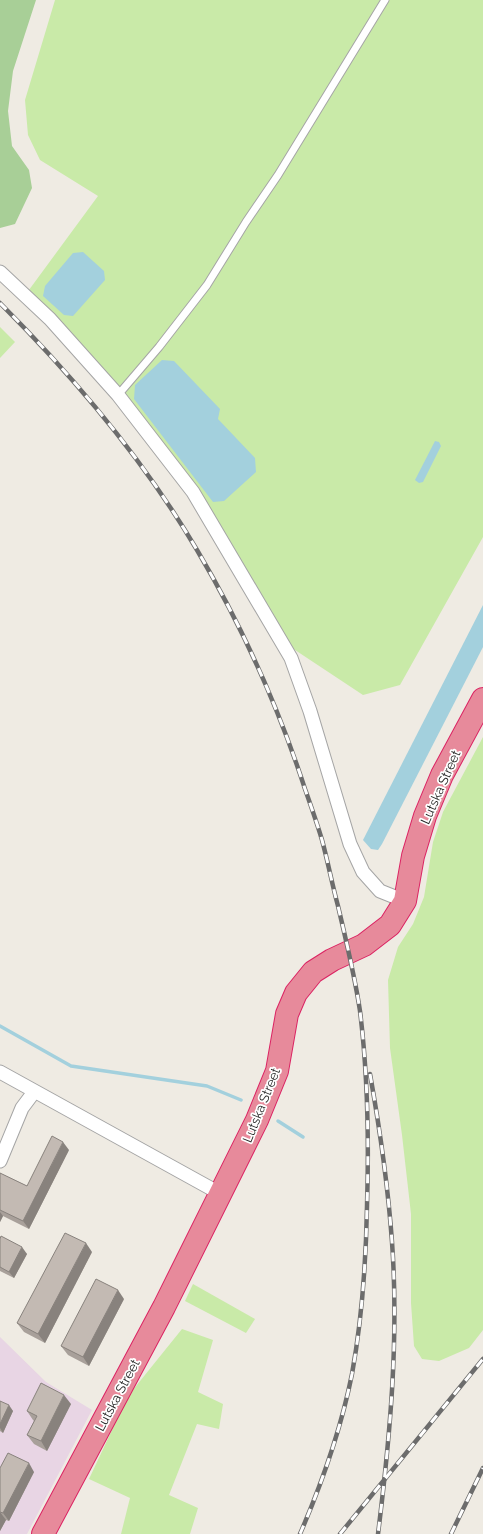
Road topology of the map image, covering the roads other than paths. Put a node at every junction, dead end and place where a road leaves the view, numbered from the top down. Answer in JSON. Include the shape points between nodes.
{"nodes":[{"id":1,"x":385,"y":0,"type":"edge"},
{"id":2,"x":0,"y":272,"type":"edge"},
{"id":3,"x":118,"y":395,"type":"junction"},
{"id":4,"x":483,"y":699,"type":"edge"},
{"id":5,"x":405,"y":900,"type":"junction"},
{"id":6,"x":0,"y":1072,"type":"edge"},
{"id":7,"x":34,"y":1092,"type":"junction"},
{"id":8,"x":0,"y":1161,"type":"edge"},
{"id":9,"x":221,"y":1194,"type":"junction"},
{"id":10,"x":43,"y":1534,"type":"edge"}],
"edges":[{"from":1,"to":3,"type":"lane","via":[[207,285]]},
{"from":2,"to":3,"type":"street","via":[[50,319]]},
{"from":3,"to":5,"type":"street","via":[[193,492],[291,658],[310,711],[350,844],[364,872],[380,891]]},
{"from":4,"to":5,"type":"highway","name":"Lutska Street","via":[[442,775],[424,816]]},
{"from":5,"to":9,"type":"highway","name":"Lutska Street","via":[[390,925],[364,945],[313,972],[296,993],[287,1014],[277,1071],[258,1120]]},
{"from":6,"to":7,"type":"street"},
{"from":7,"to":8,"type":"street","via":[[22,1108]]},
{"from":7,"to":9,"type":"street"},
{"from":9,"to":10,"type":"highway","name":"Lutska Street"}]}
